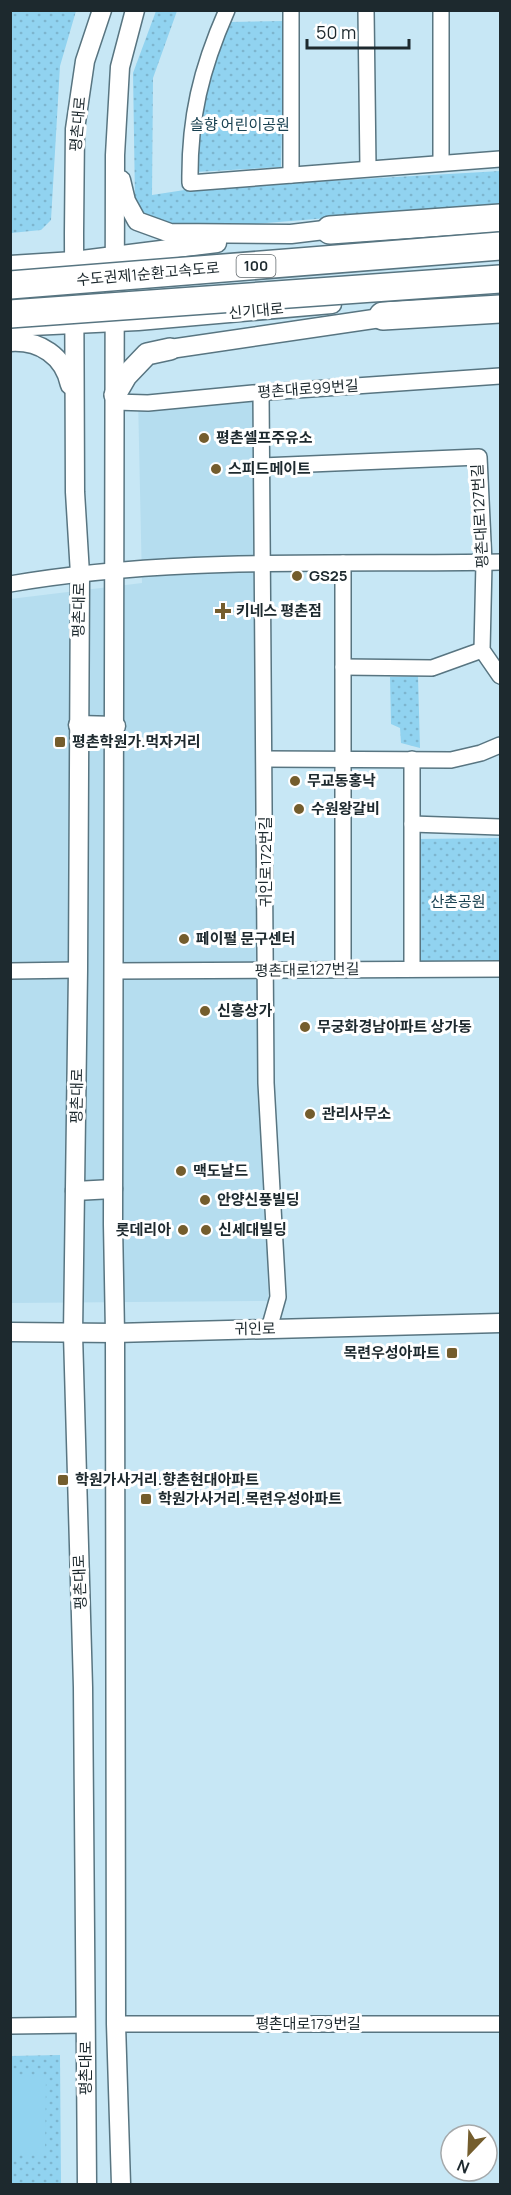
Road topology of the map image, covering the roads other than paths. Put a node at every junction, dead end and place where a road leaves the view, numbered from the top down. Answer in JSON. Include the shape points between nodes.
{"nodes":[{"id":1,"x":102,"y":10,"type":"edge"},
{"id":2,"x":135,"y":10,"type":"edge"},
{"id":3,"x":226,"y":10,"type":"edge"},
{"id":4,"x":291,"y":10,"type":"edge"},
{"id":5,"x":366,"y":10,"type":"edge"},
{"id":6,"x":441,"y":10,"type":"edge"},
{"id":7,"x":115,"y":155,"type":"junction"},
{"id":8,"x":501,"y":159,"type":"edge"},
{"id":9,"x":441,"y":163,"type":"junction"},
{"id":10,"x":368,"y":168,"type":"junction"},
{"id":11,"x":291,"y":175,"type":"junction"},
{"id":12,"x":501,"y":209,"type":"edge"},
{"id":13,"x":501,"y":218,"type":"edge"},
{"id":14,"x":330,"y":230,"type":"junction"},
{"id":15,"x":291,"y":234,"type":"junction"},
{"id":16,"x":501,"y":246,"type":"edge"},
{"id":17,"x":115,"y":256,"type":"junction"},
{"id":18,"x":74,"y":261,"type":"junction"},
{"id":19,"x":10,"y":266,"type":"edge"},
{"id":20,"x":501,"y":267,"type":"edge"},
{"id":21,"x":501,"y":279,"type":"edge"},
{"id":22,"x":10,"y":285,"type":"edge"},
{"id":23,"x":501,"y":290,"type":"edge"},
{"id":24,"x":115,"y":297,"type":"junction"},
{"id":25,"x":73,"y":300,"type":"junction"},
{"id":26,"x":10,"y":304,"type":"edge"},
{"id":27,"x":501,"y":309,"type":"edge"},
{"id":28,"x":10,"y":314,"type":"edge"},
{"id":29,"x":501,"y":315,"type":"edge"},
{"id":30,"x":383,"y":316,"type":"junction"},
{"id":31,"x":151,"y":319,"type":"junction"},
{"id":32,"x":115,"y":322,"type":"junction"},
{"id":33,"x":74,"y":324,"type":"junction"},
{"id":34,"x":10,"y":327,"type":"edge"},
{"id":35,"x":10,"y":342,"type":"edge"},
{"id":36,"x":170,"y":349,"type":"joint"},
{"id":37,"x":501,"y":376,"type":"edge"},
{"id":38,"x":261,"y":392,"type":"junction"},
{"id":39,"x":115,"y":399,"type":"junction"},
{"id":40,"x":74,"y":405,"type":"junction"},
{"id":41,"x":262,"y":466,"type":"junction"},
{"id":42,"x":501,"y":562,"type":"edge"},
{"id":43,"x":343,"y":563,"type":"junction"},
{"id":44,"x":484,"y":563,"type":"junction"},
{"id":45,"x":262,"y":565,"type":"junction"},
{"id":46,"x":114,"y":570,"type":"junction"},
{"id":47,"x":80,"y":574,"type":"junction"},
{"id":48,"x":10,"y":584,"type":"edge"},
{"id":49,"x":482,"y":650,"type":"junction"},
{"id":50,"x":343,"y":667,"type":"junction"},
{"id":51,"x":501,"y":676,"type":"edge"},
{"id":52,"x":78,"y":725,"type":"junction"},
{"id":53,"x":116,"y":726,"type":"junction"},
{"id":54,"x":501,"y":745,"type":"edge"},
{"id":55,"x":266,"y":759,"type":"junction"},
{"id":56,"x":343,"y":759,"type":"junction"},
{"id":57,"x":412,"y":759,"type":"junction"},
{"id":58,"x":412,"y":824,"type":"junction"},
{"id":59,"x":501,"y":827,"type":"edge"},
{"id":60,"x":343,"y":969,"type":"junction"},
{"id":61,"x":412,"y":969,"type":"junction"},
{"id":62,"x":501,"y":969,"type":"edge"},
{"id":63,"x":78,"y":970,"type":"junction"},
{"id":64,"x":267,"y":970,"type":"junction"},
{"id":65,"x":10,"y":971,"type":"edge"},
{"id":66,"x":114,"y":971,"type":"junction"},
{"id":67,"x":113,"y":1189,"type":"junction"},
{"id":68,"x":75,"y":1191,"type":"junction"},
{"id":69,"x":501,"y":1323,"type":"edge"},
{"id":70,"x":268,"y":1329,"type":"junction"},
{"id":71,"x":10,"y":1332,"type":"edge"},
{"id":72,"x":116,"y":1333,"type":"junction"},
{"id":73,"x":73,"y":1334,"type":"junction"},
{"id":74,"x":116,"y":2024,"type":"junction"},
{"id":75,"x":501,"y":2024,"type":"edge"},
{"id":76,"x":86,"y":2025,"type":"junction"},
{"id":77,"x":10,"y":2026,"type":"edge"},
{"id":78,"x":87,"y":2184,"type":"edge"},
{"id":79,"x":121,"y":2184,"type":"edge"}],
"edges":[{"from":1,"to":18,"type":"street","name":"평촌대로","via":[[85,61],[75,129]]},
{"from":2,"to":7,"type":"street","name":"평촌대로","via":[[120,67]]},
{"from":3,"to":11,"type":"street","via":[[201,76],[189,145],[190,183]]},
{"from":4,"to":11,"type":"street"},
{"from":5,"to":10,"type":"street"},
{"from":6,"to":9,"type":"street"},
{"from":7,"to":15,"type":"street","via":[[126,201],[137,221],[170,233]]},
{"from":7,"to":17,"type":"street","name":"평촌대로"},
{"from":8,"to":9,"type":"street"},
{"from":9,"to":10,"type":"street"},
{"from":10,"to":11,"type":"street"},
{"from":12,"to":14,"type":"street","via":[[448,212]]},
{"from":13,"to":14,"type":"highway"},
{"from":14,"to":15,"type":"street"},
{"from":15,"to":17,"type":"street"},
{"from":16,"to":22,"type":"highway","name":"수도권제1순환고속도로","number":"100","bridge":true},
{"from":17,"to":18,"type":"street"},
{"from":17,"to":24,"type":"street","name":"평촌대로"},
{"from":18,"to":19,"type":"street"},
{"from":18,"to":25,"type":"street","name":"평촌대로"},
{"from":20,"to":24,"type":"street","name":"신기대로"},
{"from":21,"to":28,"type":"highway","name":"수도권제1순환고속도로","number":"100","bridge":true},
{"from":23,"to":31,"type":"street","name":"신기대로"},
{"from":24,"to":25,"type":"street","name":"신기대로"},
{"from":24,"to":32,"type":"street","name":"평촌대로"},
{"from":25,"to":26,"type":"street","name":"신기대로"},
{"from":25,"to":33,"type":"street","name":"평촌대로"},
{"from":27,"to":30,"type":"highway"},
{"from":29,"to":30,"type":"street"},
{"from":30,"to":31,"type":"street"},
{"from":30,"to":36,"type":"street"},
{"from":31,"to":32,"type":"street","name":"신기대로"},
{"from":32,"to":33,"type":"street","name":"신기대로"},
{"from":32,"to":39,"type":"street","name":"평촌대로"},
{"from":33,"to":34,"type":"street","name":"신기대로"},
{"from":33,"to":40,"type":"street","name":"평촌대로"},
{"from":35,"to":40,"type":"street","via":[[25,341],[52,353],[66,368]]},
{"from":36,"to":39,"type":"main road","via":[[147,354],[126,376]]},
{"from":37,"to":38,"type":"street","name":"평촌대로99번길"},
{"from":38,"to":39,"type":"street","name":"평촌대로99번길","via":[[148,403]]},
{"from":38,"to":41,"type":"street","name":"귀인로172번길"},
{"from":39,"to":46,"type":"street","name":"평촌대로"},
{"from":40,"to":47,"type":"street","name":"평촌대로"},
{"from":41,"to":44,"type":"street","name":"평촌대로127번길","via":[[479,457]]},
{"from":41,"to":45,"type":"street","name":"귀인로172번길"},
{"from":42,"to":44,"type":"street"},
{"from":43,"to":44,"type":"street"},
{"from":43,"to":45,"type":"street"},
{"from":43,"to":50,"type":"street"},
{"from":44,"to":49,"type":"street","name":"평촌대로127번길"},
{"from":45,"to":46,"type":"street"},
{"from":45,"to":55,"type":"street","name":"귀인로172번길"},
{"from":46,"to":47,"type":"street"},
{"from":46,"to":53,"type":"street","name":"평촌대로"},
{"from":47,"to":48,"type":"street"},
{"from":47,"to":52,"type":"street","name":"평촌대로"},
{"from":49,"to":50,"type":"street","via":[[432,668]]},
{"from":49,"to":51,"type":"street"},
{"from":50,"to":56,"type":"street"},
{"from":52,"to":53,"type":"street"},
{"from":52,"to":63,"type":"street","name":"평촌대로"},
{"from":53,"to":66,"type":"street","name":"평촌대로"},
{"from":54,"to":57,"type":"street","via":[[451,760]]},
{"from":55,"to":56,"type":"street"},
{"from":55,"to":64,"type":"street","name":"귀인로172번길"},
{"from":56,"to":57,"type":"street"},
{"from":56,"to":60,"type":"street"},
{"from":57,"to":58,"type":"street"},
{"from":58,"to":59,"type":"street"},
{"from":58,"to":61,"type":"street"},
{"from":60,"to":61,"type":"street","name":"평촌대로127번길"},
{"from":60,"to":64,"type":"street","name":"평촌대로127번길"},
{"from":61,"to":62,"type":"street","name":"평촌대로127번길"},
{"from":63,"to":65,"type":"street"},
{"from":63,"to":68,"type":"street","name":"평촌대로"},
{"from":64,"to":66,"type":"street","name":"평촌대로127번길"},
{"from":64,"to":70,"type":"street","name":"귀인로172번길","via":[[266,1083],[278,1297]]},
{"from":66,"to":67,"type":"street","name":"평촌대로"},
{"from":67,"to":68,"type":"street"},
{"from":67,"to":72,"type":"street","name":"평촌대로"},
{"from":68,"to":73,"type":"street","name":"평촌대로"},
{"from":69,"to":70,"type":"street","name":"귀인로"},
{"from":70,"to":72,"type":"street","name":"귀인로"},
{"from":71,"to":73,"type":"street","name":"귀인로"},
{"from":72,"to":73,"type":"street","name":"귀인로"},
{"from":72,"to":74,"type":"street","name":"평촌대로"},
{"from":73,"to":76,"type":"street","name":"평촌대로","via":[[83,1687]]},
{"from":74,"to":75,"type":"street","name":"평촌대로179번길"},
{"from":74,"to":79,"type":"street","name":"평촌대로"},
{"from":76,"to":77,"type":"street"},
{"from":76,"to":78,"type":"street","name":"평촌대로"}]}
